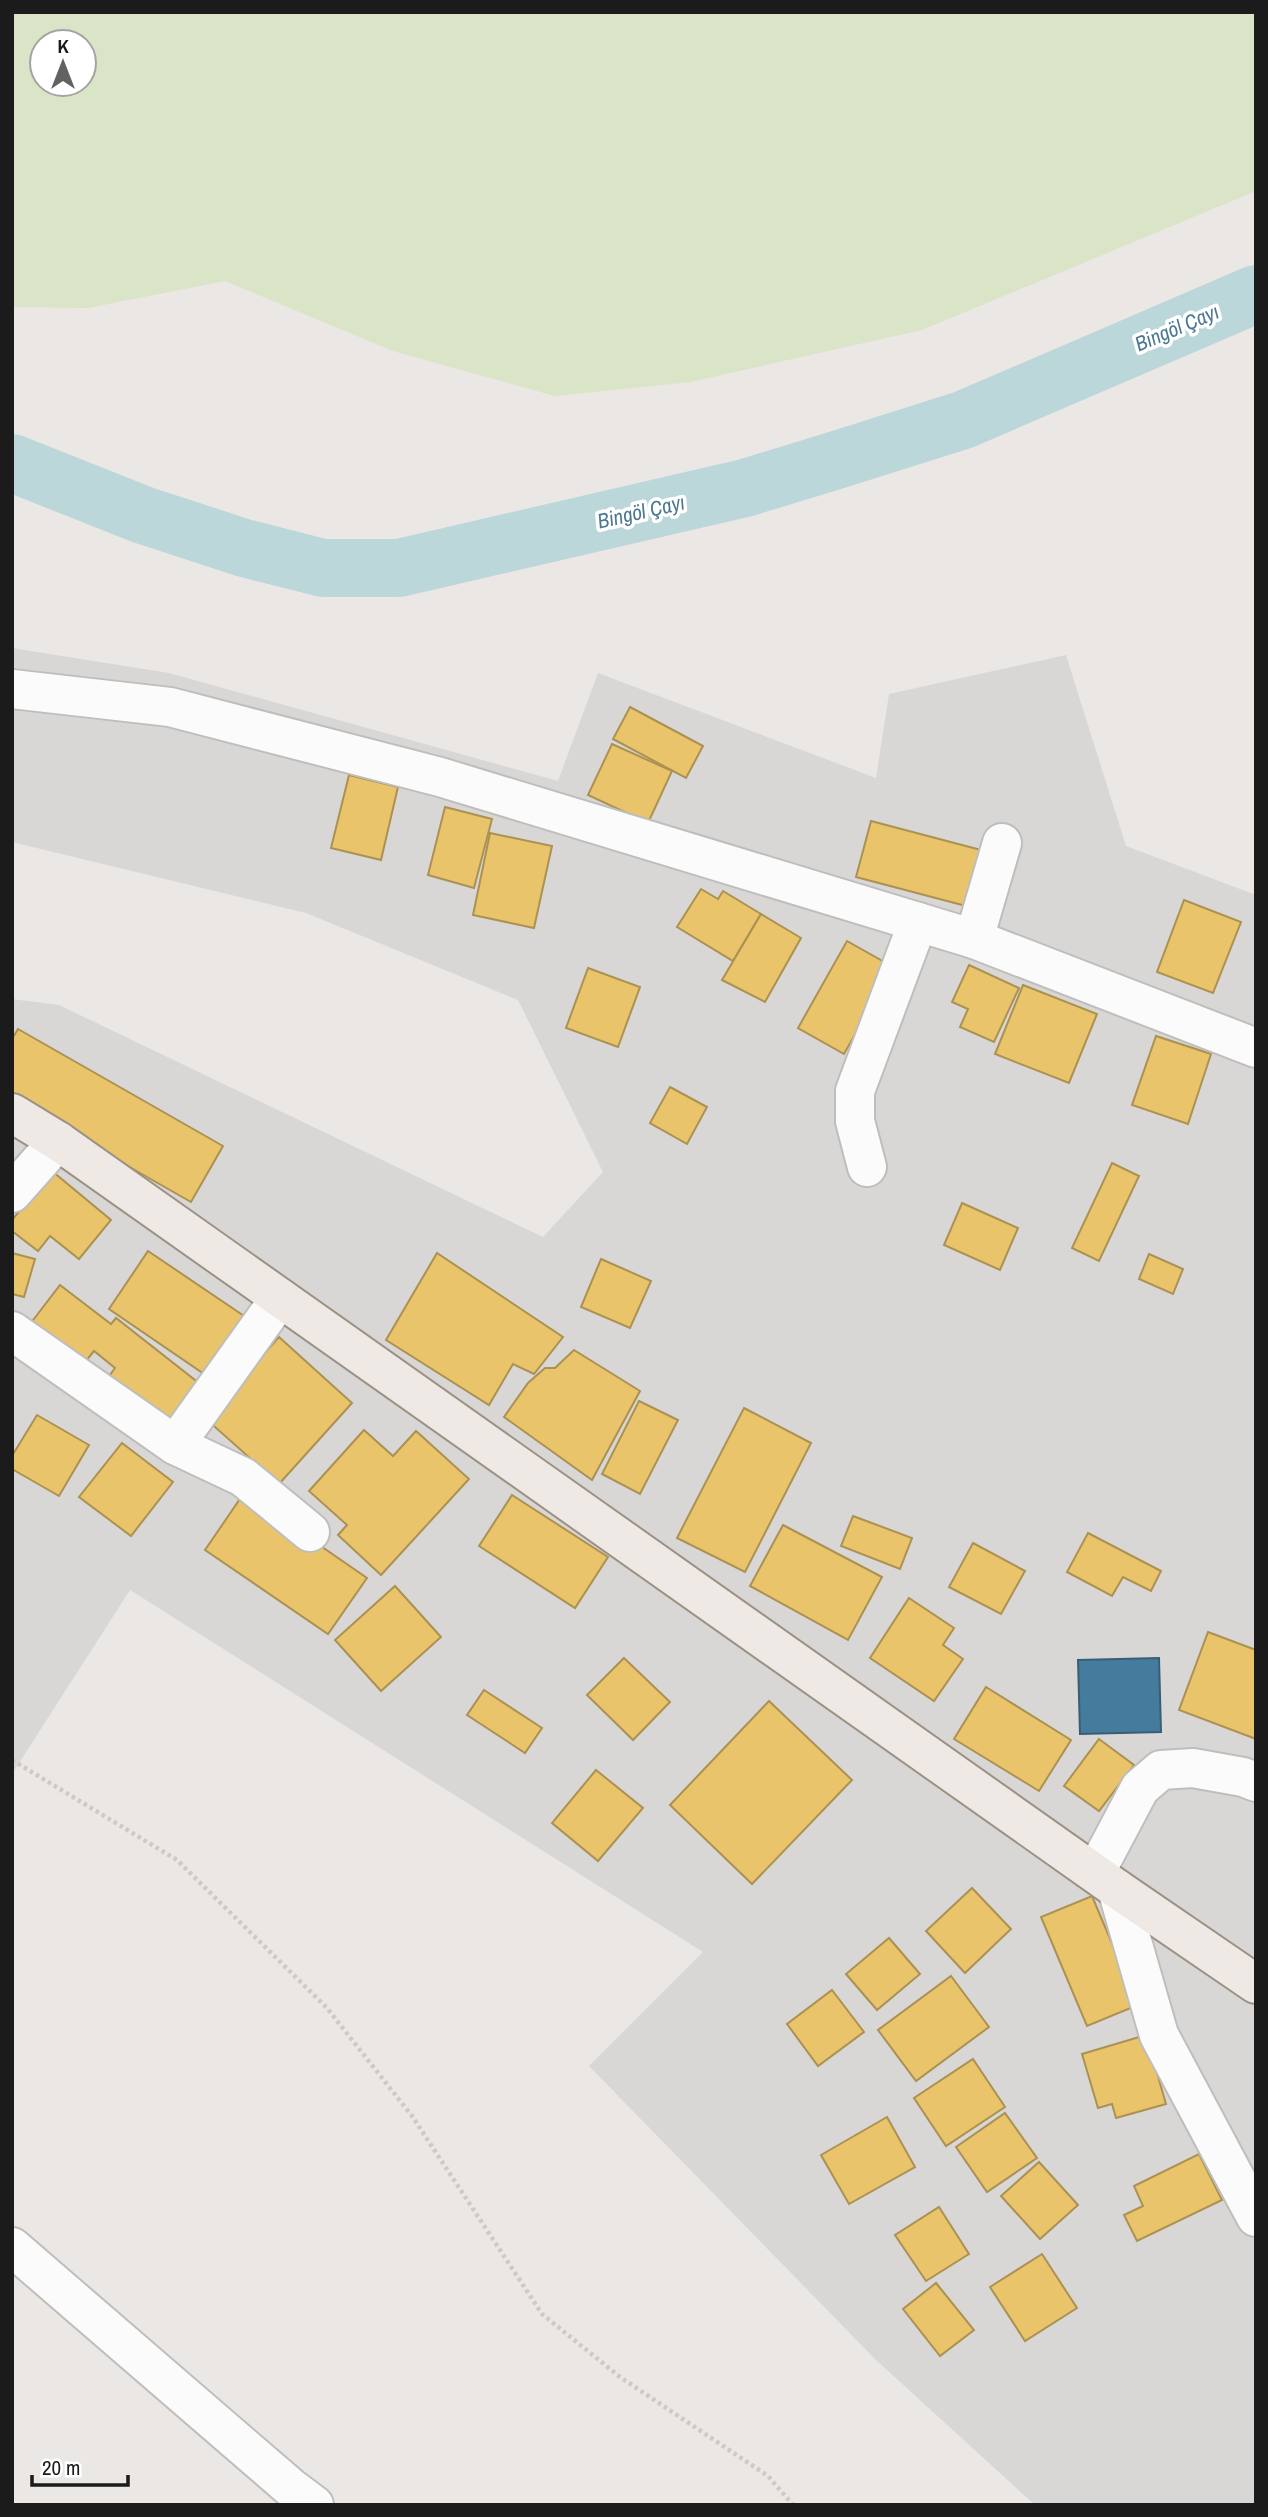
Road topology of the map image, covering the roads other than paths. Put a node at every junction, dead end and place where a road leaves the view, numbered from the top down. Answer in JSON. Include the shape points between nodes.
{"nodes":[{"id":1,"x":12,"y":689,"type":"edge"},
{"id":2,"x":1002,"y":842,"type":"dead end"},
{"id":3,"x":918,"y":922,"type":"junction"},
{"id":4,"x":974,"y":939,"type":"junction"},
{"id":5,"x":1256,"y":1048,"type":"edge"},
{"id":6,"x":12,"y":1113,"type":"edge"},
{"id":7,"x":58,"y":1141,"type":"junction"},
{"id":8,"x":867,"y":1167,"type":"dead end"},
{"id":9,"x":12,"y":1193,"type":"edge"},
{"id":10,"x":280,"y":1298,"type":"junction"},
{"id":11,"x":12,"y":1331,"type":"edge"},
{"id":12,"x":175,"y":1445,"type":"junction"},
{"id":13,"x":310,"y":1532,"type":"dead end"},
{"id":14,"x":1256,"y":1782,"type":"edge"},
{"id":15,"x":1106,"y":1881,"type":"junction"},
{"id":16,"x":1256,"y":1983,"type":"edge"},
{"id":17,"x":1256,"y":2217,"type":"edge"},
{"id":18,"x":12,"y":2247,"type":"edge"},
{"id":19,"x":314,"y":2505,"type":"edge"}],
"edges":[{"from":1,"to":3,"type":"street","via":[[170,707],[440,776]]},
{"from":2,"to":4,"type":"street"},
{"from":3,"to":4,"type":"street"},
{"from":3,"to":8,"type":"street","via":[[855,1091],[855,1121]]},
{"from":4,"to":5,"type":"street"},
{"from":6,"to":7,"type":"main road"},
{"from":7,"to":9,"type":"street"},
{"from":7,"to":10,"type":"main road"},
{"from":10,"to":12,"type":"street"},
{"from":10,"to":15,"type":"main road"},
{"from":11,"to":12,"type":"street"},
{"from":12,"to":13,"type":"street","via":[[243,1477]]},
{"from":14,"to":15,"type":"street","via":[[1193,1768],[1161,1770],[1140,1787]]},
{"from":15,"to":16,"type":"main road"},
{"from":15,"to":17,"type":"street","via":[[1159,2035]]},
{"from":18,"to":19,"type":"street"}]}
